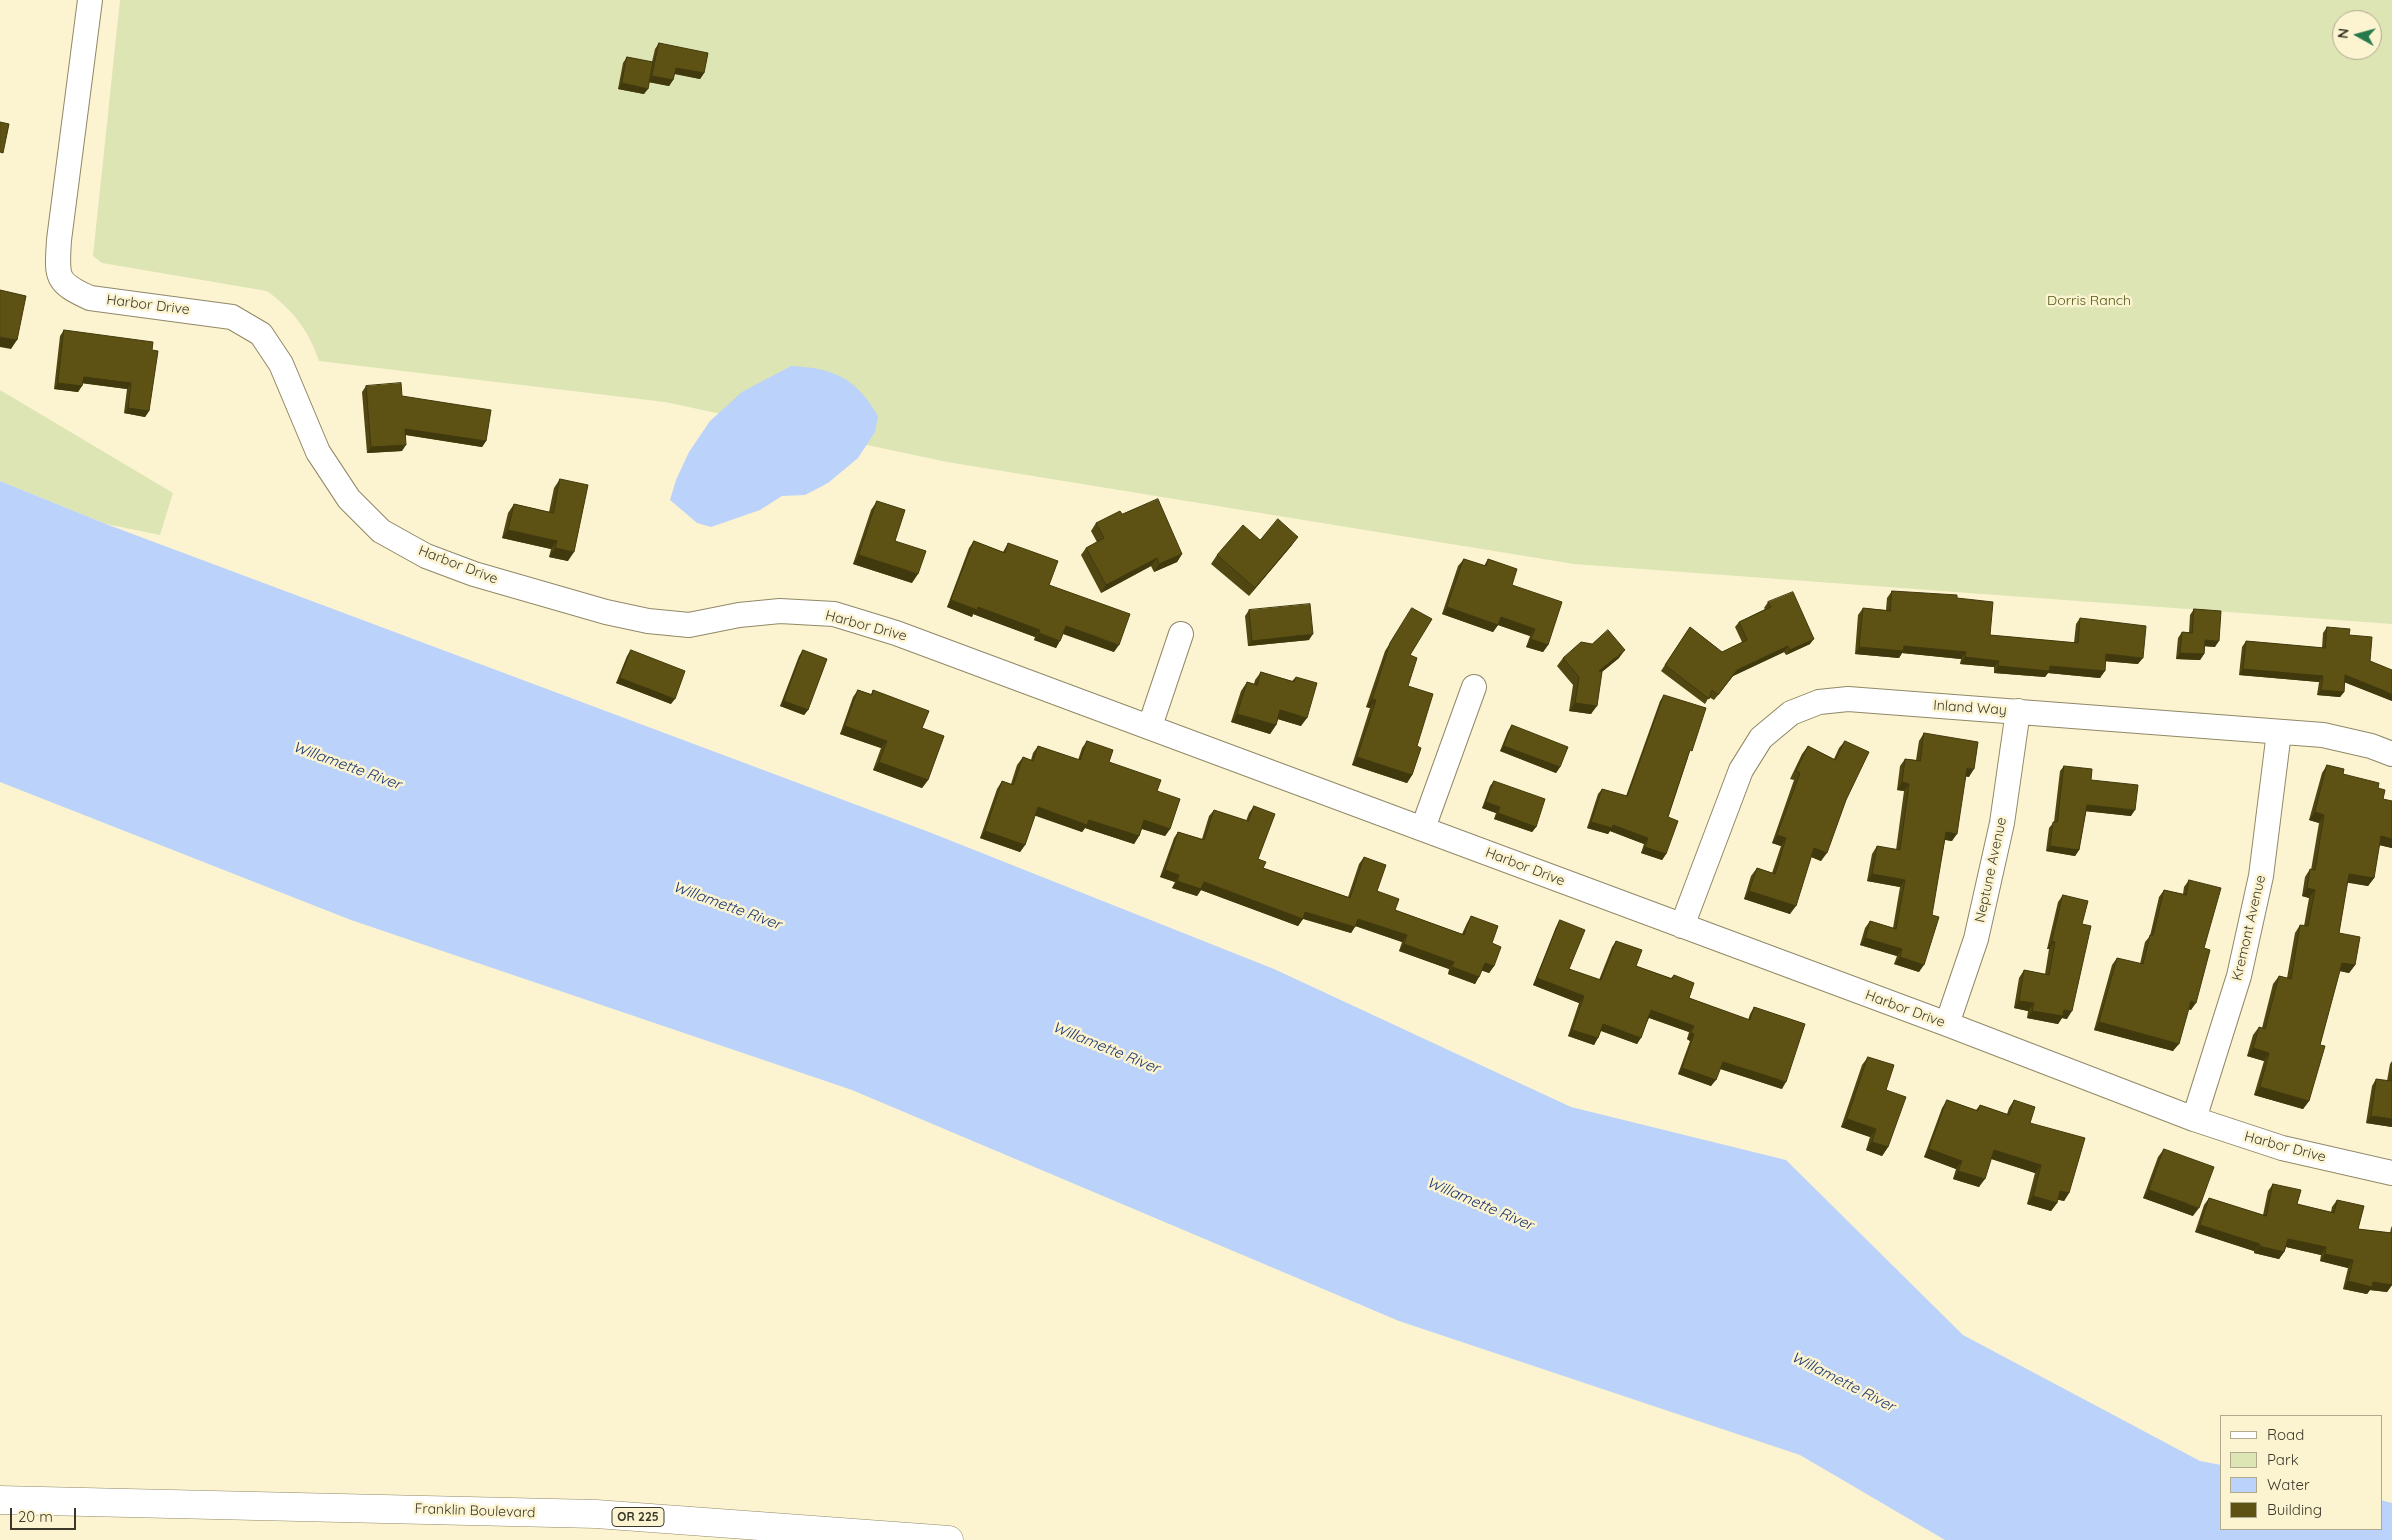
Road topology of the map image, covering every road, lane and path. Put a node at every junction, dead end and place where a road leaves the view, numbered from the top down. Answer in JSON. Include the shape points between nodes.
{"nodes":[{"id":1,"x":90,"y":0,"type":"edge"},
{"id":2,"x":1181,"y":634,"type":"dead end"},
{"id":3,"x":1474,"y":687,"type":"dead end"},
{"id":4,"x":2018,"y":711,"type":"junction"},
{"id":5,"x":1150,"y":726,"type":"junction"},
{"id":6,"x":2280,"y":732,"type":"junction"},
{"id":7,"x":2392,"y":754,"type":"edge"},
{"id":8,"x":1422,"y":828,"type":"junction"},
{"id":9,"x":1682,"y":926,"type":"junction"},
{"id":10,"x":1947,"y":1024,"type":"junction"},
{"id":11,"x":2194,"y":1119,"type":"junction"},
{"id":12,"x":2392,"y":1173,"type":"edge"},
{"id":13,"x":0,"y":1500,"type":"edge"},
{"id":14,"x":949,"y":1540,"type":"edge"}],
"edges":[{"from":1,"to":5,"type":"street","name":"Harbor Drive","via":[[57,271],[70,289],[90,298],[232,317],[261,334],[280,364],[318,452],[349,499],[382,531],[426,556],[474,574],[648,621],[689,625],[780,611],[834,614],[896,633]]},
{"from":2,"to":5,"type":"street"},
{"from":3,"to":8,"type":"street"},
{"from":4,"to":6,"type":"street","name":"Inland Way"},
{"from":4,"to":9,"type":"street","name":"Inland Way","via":[[1848,699],[1819,702],[1791,713],[1761,738],[1741,770]]},
{"from":4,"to":10,"type":"street","name":"Neptune Avenue","via":[[2002,823],[1976,939]]},
{"from":5,"to":8,"type":"street","name":"Harbor Drive"},
{"from":6,"to":7,"type":"street","name":"Inland Way","via":[[2323,735]]},
{"from":6,"to":11,"type":"street","name":"Kremont Avenue","via":[[2261,876],[2240,976]]},
{"from":8,"to":9,"type":"street","name":"Harbor Drive"},
{"from":9,"to":10,"type":"street","name":"Harbor Drive"},
{"from":10,"to":11,"type":"street","name":"Harbor Drive"},
{"from":11,"to":12,"type":"street","name":"Harbor Drive","via":[[2282,1148]]},
{"from":13,"to":14,"type":"main road","name":"Franklin Boulevard","number":"OR 225","via":[[596,1514]]}]}
